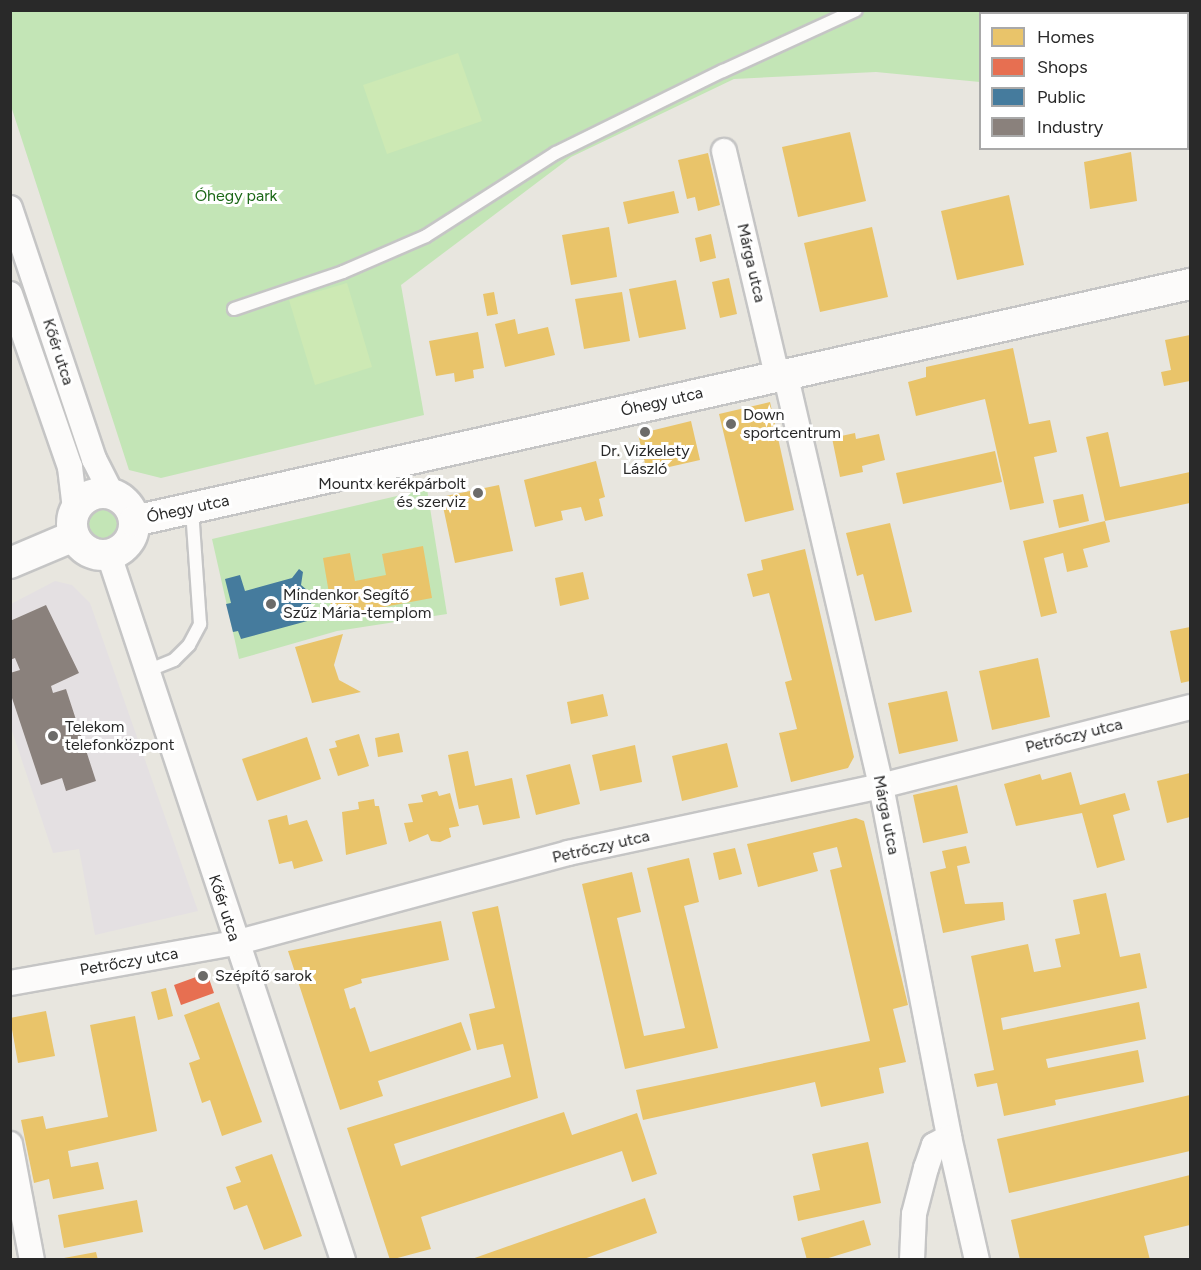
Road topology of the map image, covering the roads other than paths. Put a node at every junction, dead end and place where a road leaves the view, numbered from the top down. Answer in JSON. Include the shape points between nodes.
{"nodes":[{"id":1,"x":856,"y":10,"type":"edge"},
{"id":2,"x":724,"y":151,"type":"dead end"},
{"id":3,"x":10,"y":208,"type":"edge"},
{"id":4,"x":1191,"y":284,"type":"edge"},
{"id":5,"x":10,"y":294,"type":"edge"},
{"id":6,"x":234,"y":309,"type":"dead end"},
{"id":7,"x":781,"y":374,"type":"junction"},
{"id":8,"x":111,"y":493,"type":"junction"},
{"id":9,"x":192,"y":510,"type":"junction"},
{"id":10,"x":134,"y":521,"type":"junction"},
{"id":11,"x":74,"y":522,"type":"junction"},
{"id":12,"x":109,"y":555,"type":"junction"},
{"id":13,"x":10,"y":563,"type":"edge"},
{"id":14,"x":147,"y":671,"type":"junction"},
{"id":15,"x":1191,"y":707,"type":"edge"},
{"id":16,"x":881,"y":786,"type":"junction"},
{"id":17,"x":235,"y":943,"type":"junction"},
{"id":18,"x":10,"y":983,"type":"edge"},
{"id":19,"x":949,"y":1137,"type":"junction"},
{"id":20,"x":10,"y":1144,"type":"edge"},
{"id":21,"x":32,"y":1260,"type":"edge"},
{"id":22,"x":343,"y":1260,"type":"edge"},
{"id":23,"x":912,"y":1260,"type":"edge"},
{"id":24,"x":977,"y":1260,"type":"edge"}],
"edges":[{"from":1,"to":6,"type":"lane","via":[[556,153],[426,236],[343,272]]},
{"from":2,"to":7,"type":"street","name":"Márga utca"},
{"from":3,"to":8,"type":"street","name":"Kőér utca","via":[[94,459]]},
{"from":4,"to":7,"type":"street","name":"Óhegy utca"},
{"from":5,"to":11,"type":"street","name":"Kőér utca","via":[[69,467]]},
{"from":7,"to":9,"type":"street","name":"Óhegy utca"},
{"from":7,"to":16,"type":"street","name":"Márga utca"},
{"from":8,"to":10,"type":"street","name":"Óhegy utca","via":[[122,500]]},
{"from":8,"to":11,"type":"street","via":[[91,494]]},
{"from":9,"to":10,"type":"street","name":"Óhegy utca"},
{"from":9,"to":14,"type":"lane","via":[[200,624],[189,645],[174,660]]},
{"from":10,"to":12,"type":"street","name":"Óhegy utca","via":[[131,538],[123,548]]},
{"from":11,"to":12,"type":"street","via":[[83,549]]},
{"from":11,"to":13,"type":"street"},
{"from":12,"to":14,"type":"street","name":"Kőér utca"},
{"from":14,"to":17,"type":"street","name":"Kőér utca"},
{"from":15,"to":16,"type":"street","name":"Petrőczy utca"},
{"from":16,"to":17,"type":"street","name":"Petrőczy utca","via":[[568,854]]},
{"from":16,"to":19,"type":"street","name":"Márga utca"},
{"from":17,"to":18,"type":"street","name":"Petrőczy utca"},
{"from":17,"to":22,"type":"street","name":"Kőér utca"},
{"from":19,"to":23,"type":"street","via":[[934,1145],[926,1168],[914,1214]]},
{"from":19,"to":24,"type":"street","name":"Márga utca"},
{"from":20,"to":21,"type":"street"}]}
